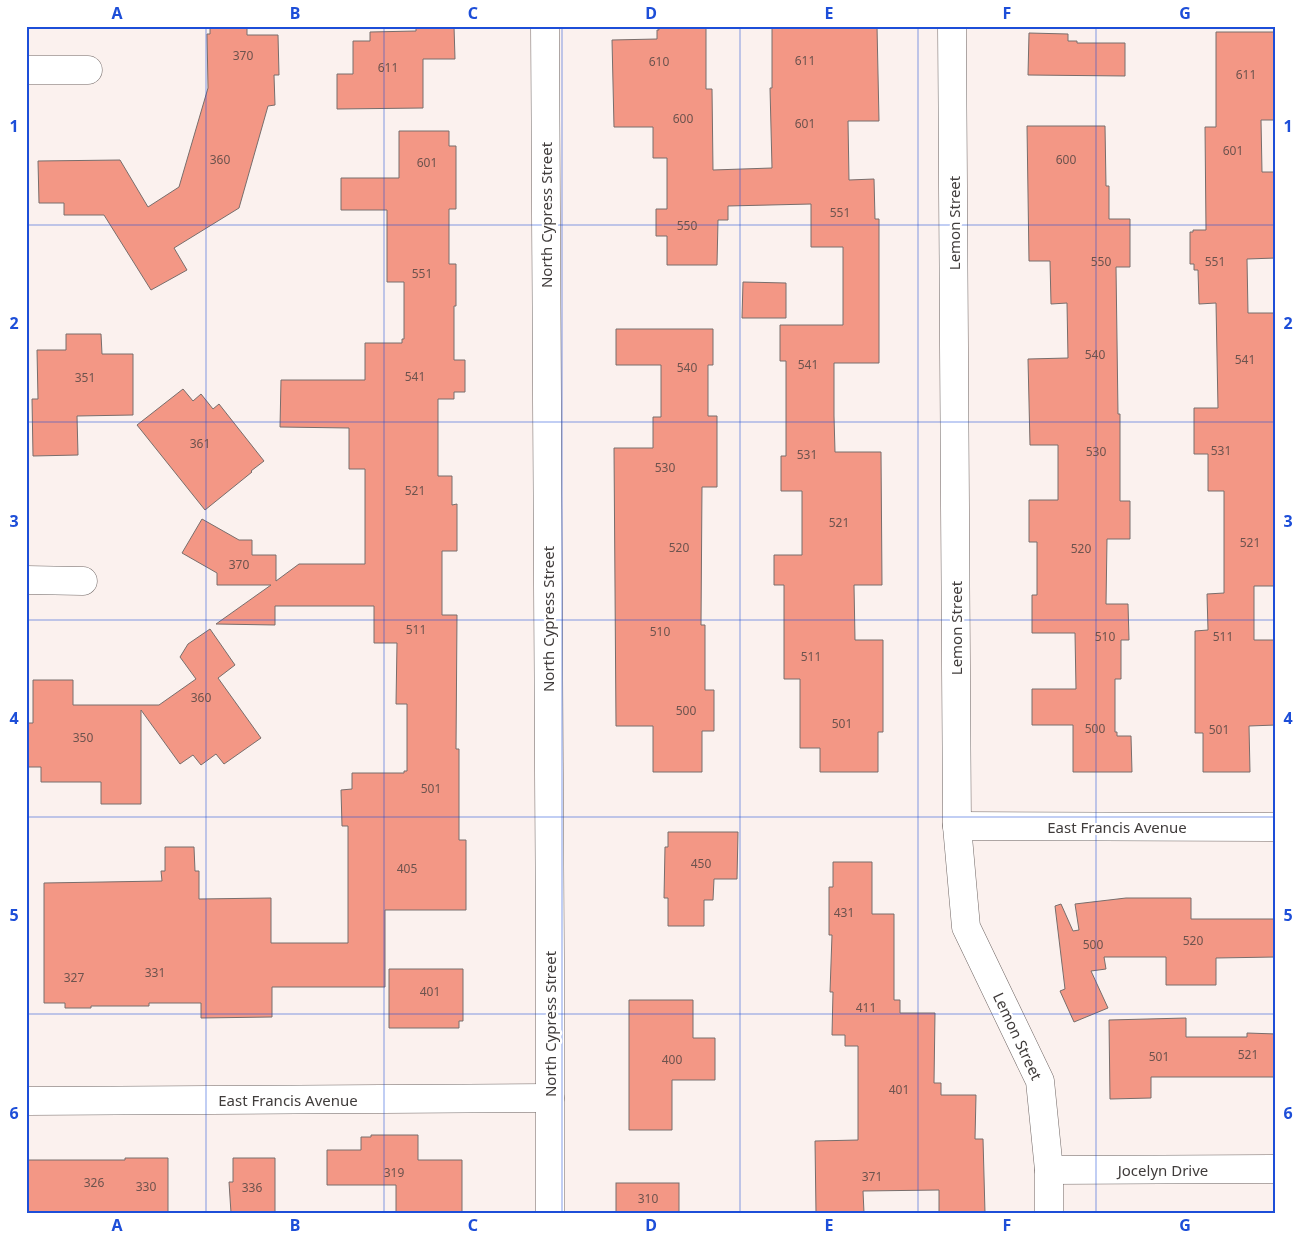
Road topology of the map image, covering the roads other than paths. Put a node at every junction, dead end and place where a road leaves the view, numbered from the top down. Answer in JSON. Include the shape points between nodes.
{"nodes":[{"id":1,"x":545,"y":26,"type":"edge"},
{"id":2,"x":952,"y":26,"type":"edge"},
{"id":3,"x":26,"y":70,"type":"edge"},
{"id":4,"x":88,"y":70,"type":"dead end"},
{"id":5,"x":26,"y":580,"type":"edge"},
{"id":6,"x":84,"y":581,"type":"dead end"},
{"id":7,"x":957,"y":826,"type":"junction"},
{"id":8,"x":1276,"y":827,"type":"edge"},
{"id":9,"x":550,"y":1098,"type":"junction"},
{"id":10,"x":26,"y":1101,"type":"edge"},
{"id":11,"x":1276,"y":1169,"type":"edge"},
{"id":12,"x":1050,"y":1170,"type":"junction"},
{"id":13,"x":550,"y":1213,"type":"edge"},
{"id":14,"x":1049,"y":1213,"type":"edge"}],
"edges":[{"from":1,"to":9,"type":"street","name":"North Cypress Street"},
{"from":2,"to":7,"type":"street","name":"Lemon Street"},
{"from":3,"to":4,"type":"street"},
{"from":5,"to":6,"type":"street"},
{"from":7,"to":8,"type":"street","name":"East Francis Avenue"},
{"from":7,"to":12,"type":"street","name":"Lemon Street","via":[[966,927],[1040,1081]]},
{"from":9,"to":10,"type":"street","name":"East Francis Avenue"},
{"from":9,"to":13,"type":"street","name":"North Cypress Street"},
{"from":11,"to":12,"type":"street","name":"Jocelyn Drive"},
{"from":12,"to":14,"type":"street","name":"Lemon Street"}]}
